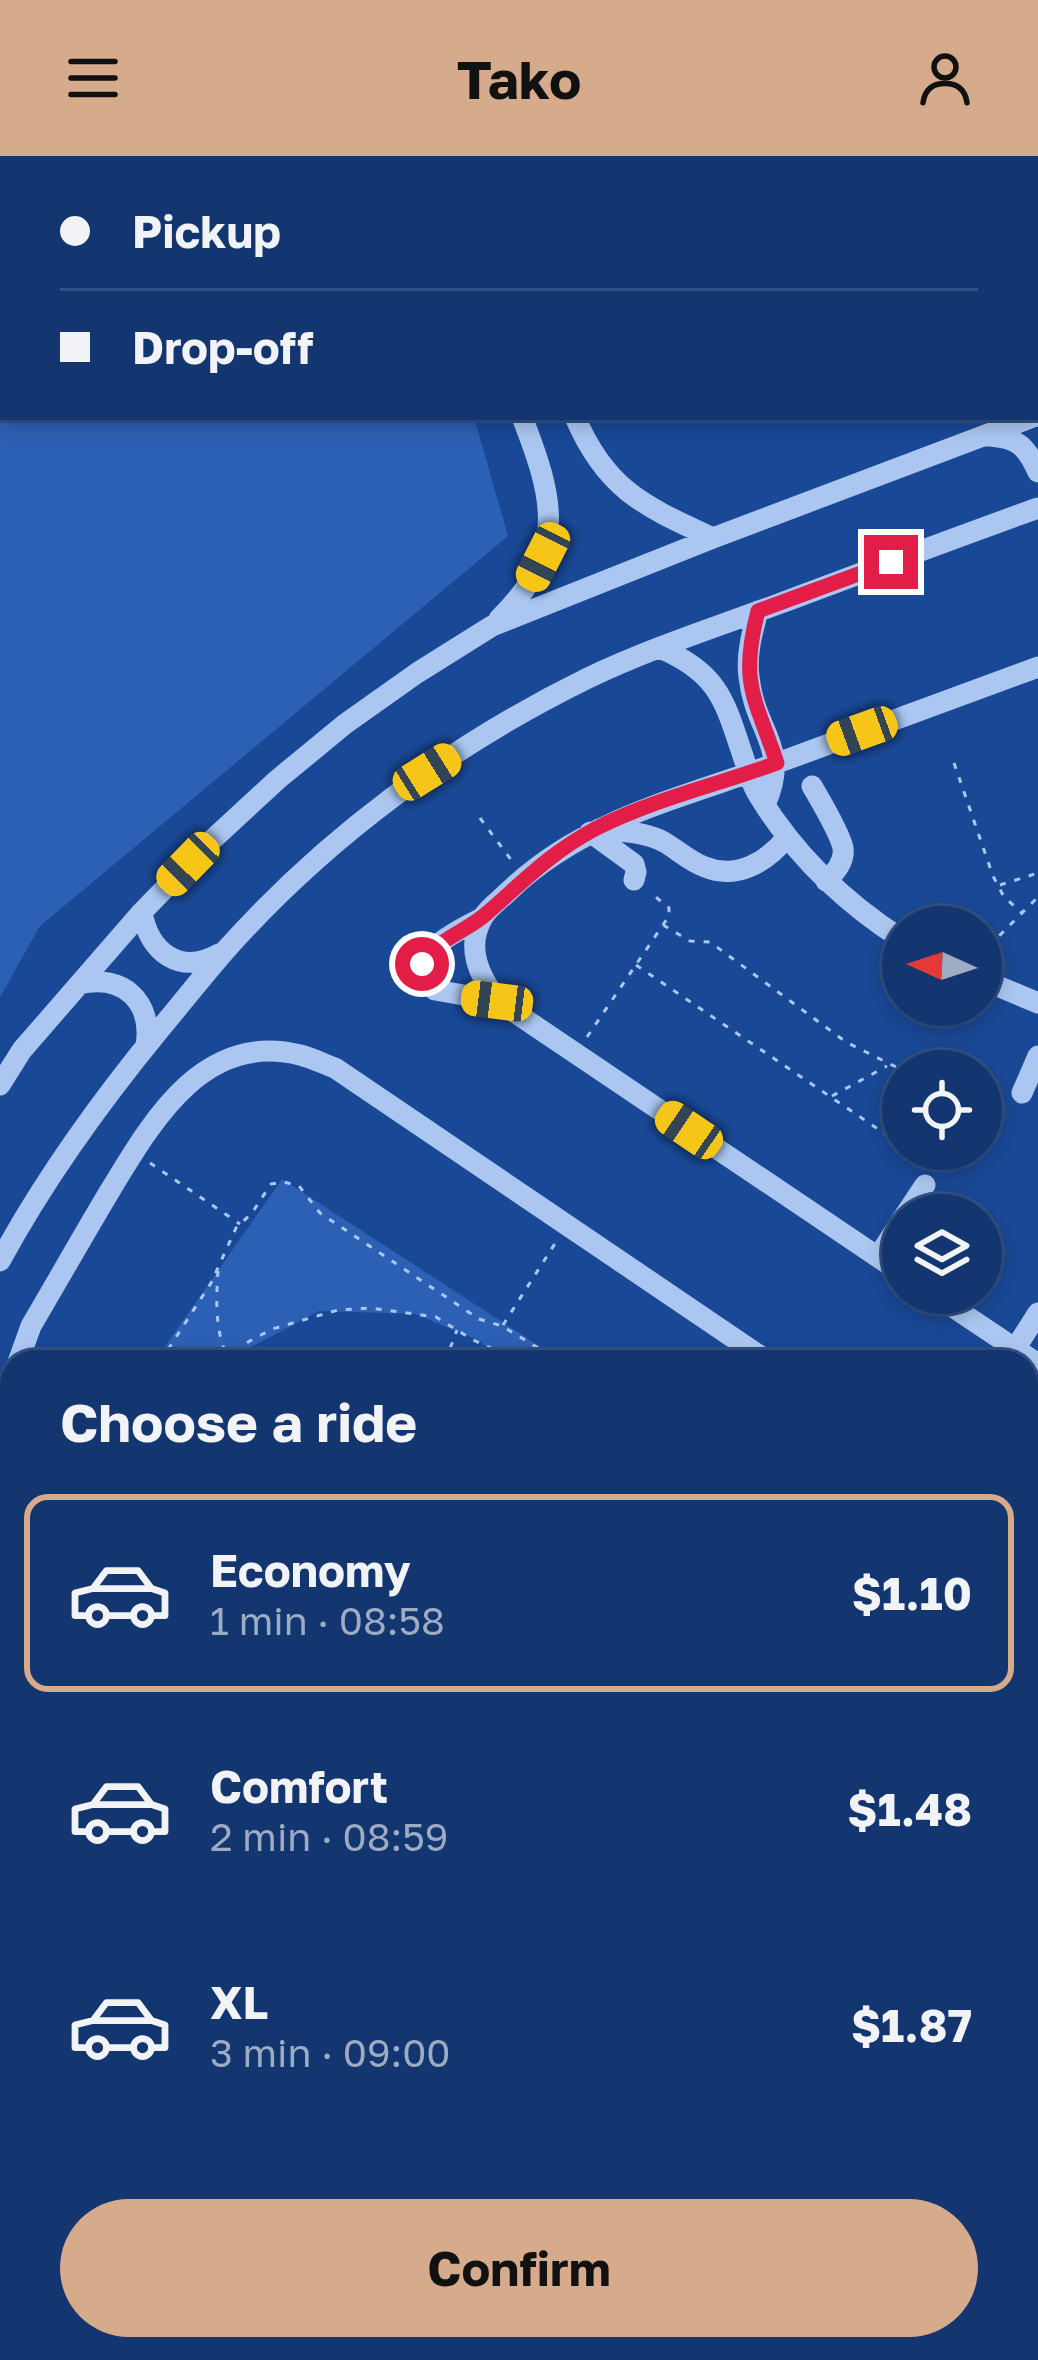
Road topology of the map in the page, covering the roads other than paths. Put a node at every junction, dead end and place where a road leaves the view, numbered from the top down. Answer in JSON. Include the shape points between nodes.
{"nodes":[{"id":1,"x":523,"y":420,"type":"edge"},
{"id":2,"x":576,"y":420,"type":"edge"},
{"id":3,"x":1025,"y":420,"type":"edge"},
{"id":4,"x":986,"y":435,"type":"junction"},
{"id":5,"x":1038,"y":474,"type":"edge"},
{"id":6,"x":1034,"y":510,"type":"edge"},
{"id":7,"x":713,"y":538,"type":"junction"},
{"id":8,"x":758,"y":611,"type":"junction"},
{"id":9,"x":492,"y":626,"type":"junction"},
{"id":10,"x":659,"y":648,"type":"junction"},
{"id":11,"x":1038,"y":667,"type":"edge"},
{"id":12,"x":777,"y":763,"type":"junction"},
{"id":13,"x":749,"y":773,"type":"junction"},
{"id":14,"x":812,"y":786,"type":"dead end"},
{"id":15,"x":765,"y":805,"type":"junction"},
{"id":16,"x":593,"y":830,"type":"junction"},
{"id":17,"x":787,"y":837,"type":"junction"},
{"id":18,"x":634,"y":880,"type":"road end"},
{"id":19,"x":826,"y":881,"type":"junction"},
{"id":20,"x":142,"y":912,"type":"junction"},
{"id":21,"x":483,"y":917,"type":"junction"},
{"id":22,"x":882,"y":927,"type":"edge"},
{"id":23,"x":225,"y":951,"type":"junction"},
{"id":24,"x":79,"y":984,"type":"junction"},
{"id":25,"x":1002,"y":988,"type":"edge"},
{"id":26,"x":497,"y":1001,"type":"junction"},
{"id":27,"x":1038,"y":1003,"type":"edge"},
{"id":28,"x":146,"y":1047,"type":"junction"},
{"id":29,"x":1038,"y":1056,"type":"edge"},
{"id":30,"x":0,"y":1085,"type":"edge"},
{"id":31,"x":1022,"y":1093,"type":"road end"},
{"id":32,"x":925,"y":1185,"type":"dead end"},
{"id":33,"x":919,"y":1194,"type":"edge"},
{"id":34,"x":882,"y":1250,"type":"edge"},
{"id":35,"x":878,"y":1256,"type":"junction"},
{"id":36,"x":882,"y":1259,"type":"edge"},
{"id":37,"x":0,"y":1261,"type":"edge"},
{"id":38,"x":1038,"y":1313,"type":"edge"},
{"id":39,"x":963,"y":1314,"type":"edge"},
{"id":40,"x":1015,"y":1349,"type":"joint"},
{"id":41,"x":22,"y":1350,"type":"edge"},
{"id":42,"x":751,"y":1350,"type":"edge"}],
"edges":[{"from":1,"to":9,"type":"street","via":[[543,471],[543,557],[523,596]]},
{"from":2,"to":7,"type":"street","via":[[616,483]]},
{"from":3,"to":4,"type":"street"},
{"from":4,"to":5,"type":"street","via":[[1009,437],[1028,451]]},
{"from":4,"to":7,"type":"street"},
{"from":5,"to":6,"type":"street"},
{"from":6,"to":8,"type":"street"},
{"from":7,"to":9,"type":"street"},
{"from":8,"to":10,"type":"street"},
{"from":8,"to":12,"type":"street","via":[[748,673]]},
{"from":9,"to":20,"type":"street","via":[[345,724]]},
{"from":10,"to":13,"type":"street","via":[[686,659],[715,686]]},
{"from":10,"to":23,"type":"street","via":[[527,710],[427,772],[353,828]]},
{"from":11,"to":12,"type":"street"},
{"from":12,"to":13,"type":"street"},
{"from":12,"to":15,"type":"street"},
{"from":13,"to":15,"type":"street"},
{"from":13,"to":16,"type":"street"},
{"from":14,"to":19,"type":"street","via":[[843,848]]},
{"from":15,"to":17,"type":"street"},
{"from":16,"to":17,"type":"street","via":[[661,840],[706,868],[730,872],[773,855]]},
{"from":16,"to":18,"type":"street","via":[[634,864]]},
{"from":16,"to":21,"type":"street"},
{"from":17,"to":19,"type":"street"},
{"from":19,"to":22,"type":"street"},
{"from":20,"to":23,"type":"street","via":[[156,947],[171,958],[190,963]]},
{"from":20,"to":24,"type":"street"},
{"from":21,"to":26,"type":"street","via":[[474,946],[479,976]]},
{"from":21,"to":26,"type":"street","via":[[431,949],[423,978],[435,990]]},
{"from":23,"to":28,"type":"street"},
{"from":24,"to":28,"type":"street","via":[[111,982],[138,1000]]},
{"from":24,"to":30,"type":"street"},
{"from":25,"to":27,"type":"street"},
{"from":26,"to":35,"type":"street"},
{"from":28,"to":37,"type":"street","via":[[91,1115]]},
{"from":29,"to":31,"type":"street"},
{"from":32,"to":33,"type":"street"},
{"from":34,"to":35,"type":"street"},
{"from":35,"to":36,"type":"street"},
{"from":38,"to":40,"type":"street"},
{"from":39,"to":40,"type":"street"},
{"from":41,"to":42,"type":"street","via":[[157,1114],[223,1061],[260,1052],[299,1054],[335,1068]]}]}
